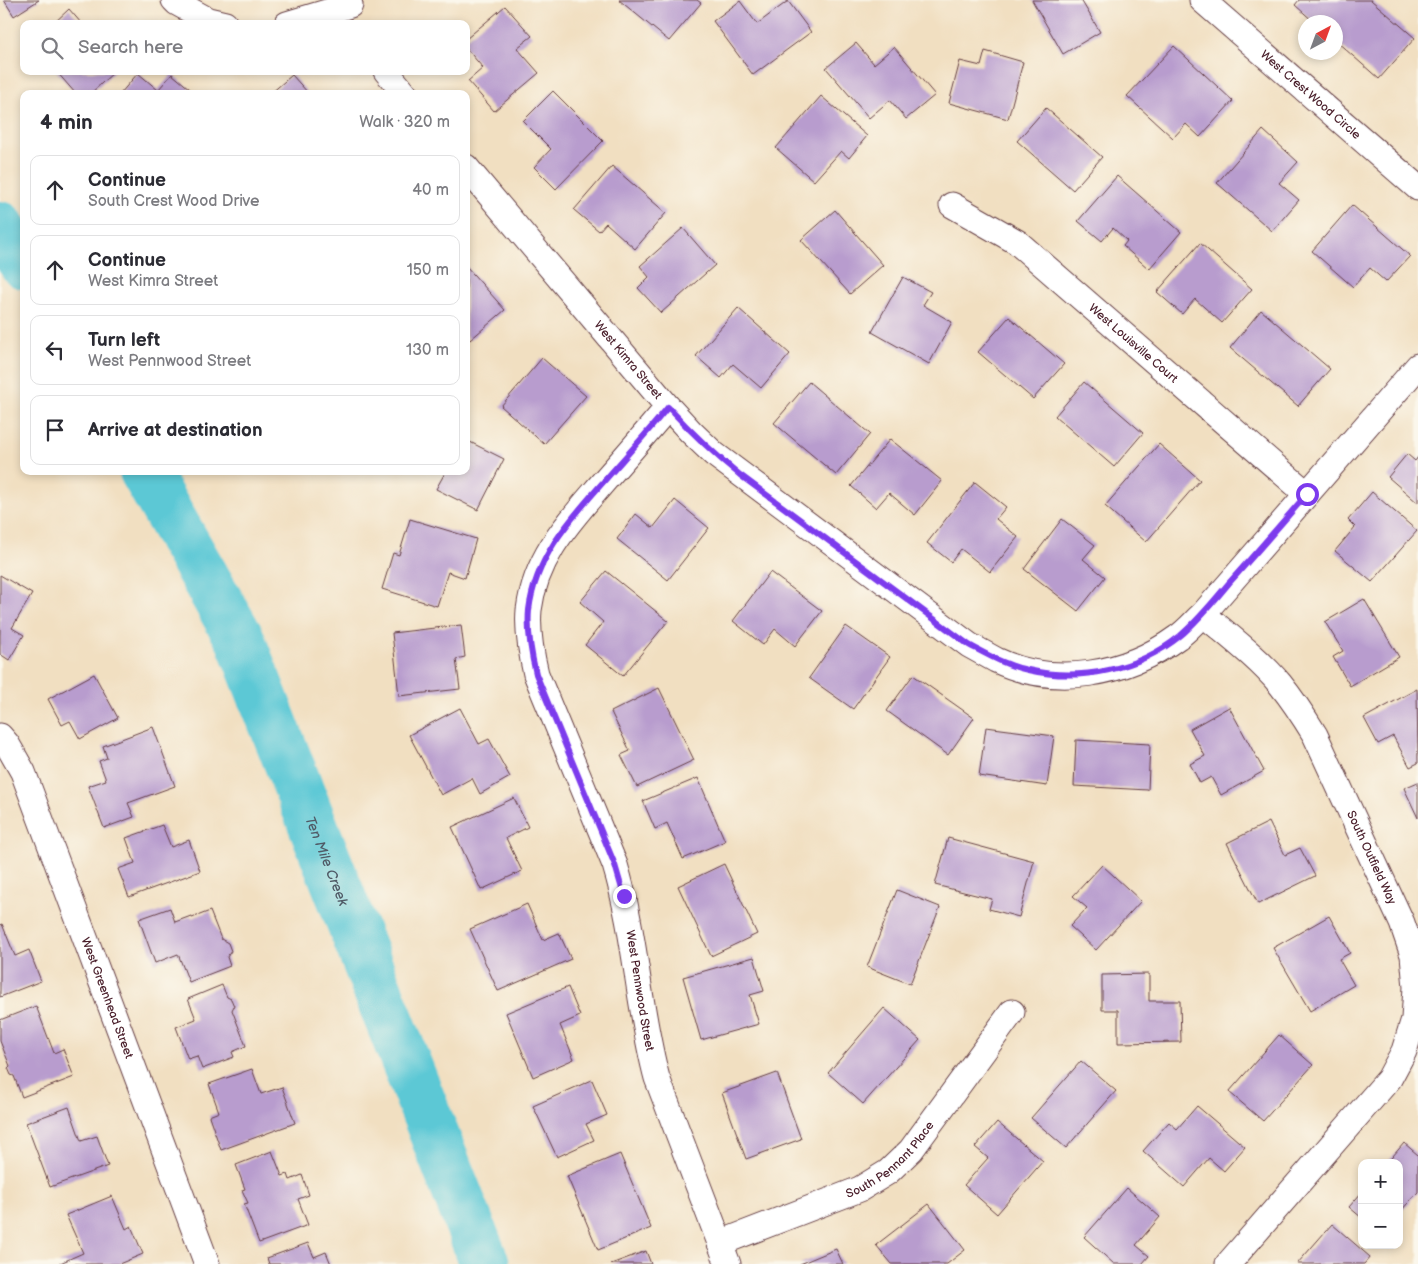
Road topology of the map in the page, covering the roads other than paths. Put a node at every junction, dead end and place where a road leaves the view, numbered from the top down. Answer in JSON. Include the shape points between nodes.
{"nodes":[{"id":1,"x":174,"y":0,"type":"edge"},
{"id":2,"x":1202,"y":0,"type":"edge"},
{"id":3,"x":352,"y":10,"type":"edge"},
{"id":4,"x":208,"y":20,"type":"edge"},
{"id":5,"x":306,"y":20,"type":"edge"},
{"id":6,"x":389,"y":75,"type":"edge"},
{"id":7,"x":402,"y":90,"type":"edge"},
{"id":8,"x":470,"y":172,"type":"edge"},
{"id":9,"x":1418,"y":188,"type":"edge"},
{"id":10,"x":952,"y":205,"type":"dead end"},
{"id":11,"x":1418,"y":366,"type":"edge"},
{"id":12,"x":668,"y":407,"type":"junction"},
{"id":13,"x":1307,"y":494,"type":"junction"},
{"id":14,"x":1203,"y":614,"type":"junction"},
{"id":15,"x":0,"y":736,"type":"edge"},
{"id":16,"x":1012,"y":1012,"type":"dead end"},
{"id":17,"x":724,"y":1254,"type":"edge"},
{"id":18,"x":206,"y":1264,"type":"edge"},
{"id":19,"x":1228,"y":1264,"type":"edge"}],
"edges":[{"from":1,"to":4,"type":"street"},
{"from":2,"to":9,"type":"street","name":"West Crest Wood Circle"},
{"from":3,"to":5,"type":"street"},
{"from":6,"to":7,"type":"street"},
{"from":8,"to":12,"type":"street","name":"West Kimra Street"},
{"from":10,"to":13,"type":"street","name":"West Louisville Court","via":[[1017,242]]},
{"from":11,"to":13,"type":"street","name":"West Kimra Street"},
{"from":12,"to":14,"type":"street","name":"West Kimra Street","via":[[696,438],[740,475],[961,639],[997,660],[1028,670],[1060,675],[1091,674],[1123,667],[1153,654],[1180,636]]},
{"from":12,"to":17,"type":"street","name":"West Pennwood Street","via":[[567,523],[549,549],[536,579],[529,610],[529,643],[536,674],[615,865],[624,896],[648,1047]]},
{"from":13,"to":14,"type":"street","name":"West Kimra Street"},
{"from":14,"to":19,"type":"street","name":"South Outfield Way","via":[[1279,682],[1315,735],[1402,923],[1413,955],[1416,987],[1414,1020],[1404,1051],[1389,1079]]},
{"from":15,"to":18,"type":"street","name":"West Greenhead Street","via":[[23,772]]},
{"from":16,"to":17,"type":"street","name":"South Pennant Place","via":[[912,1150],[888,1172],[860,1189]]}]}
